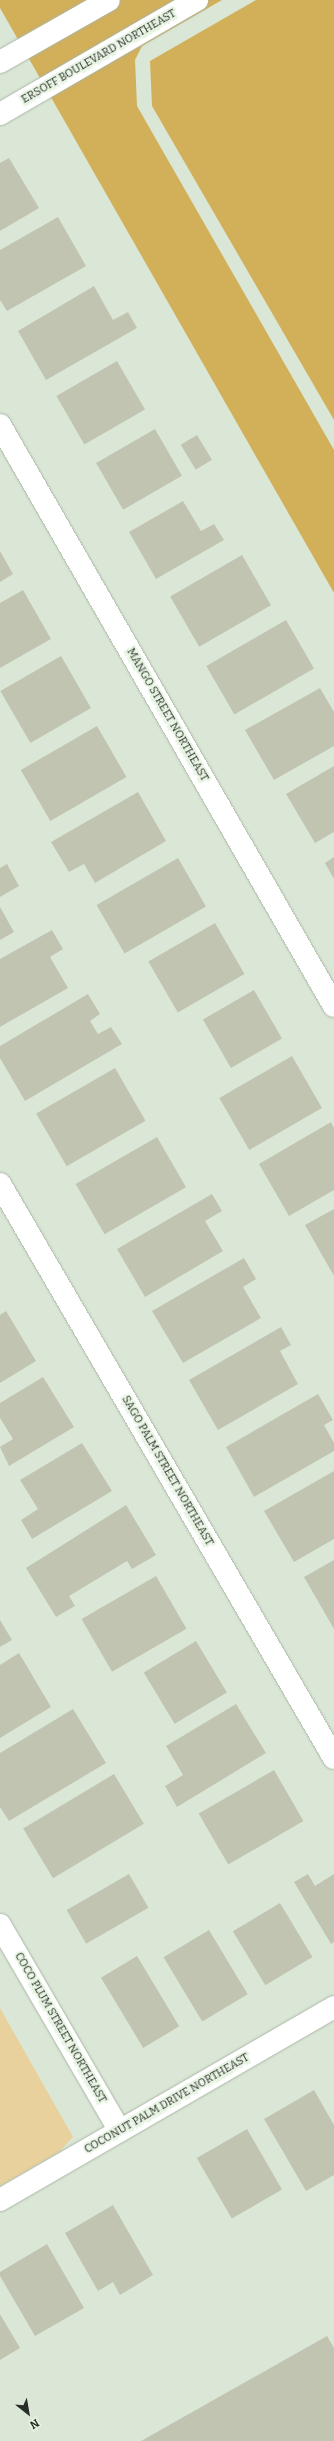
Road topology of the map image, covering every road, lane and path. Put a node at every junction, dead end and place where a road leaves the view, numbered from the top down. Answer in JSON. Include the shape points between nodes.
{"nodes":[{"id":1,"x":109,"y":0,"type":"edge"},
{"id":2,"x":197,"y":0,"type":"edge"},
{"id":3,"x":0,"y":62,"type":"edge"},
{"id":4,"x":0,"y":114,"type":"edge"},
{"id":5,"x":0,"y":425,"type":"edge"},
{"id":6,"x":334,"y":1006,"type":"edge"},
{"id":7,"x":0,"y":1184,"type":"edge"},
{"id":8,"x":334,"y":1758,"type":"edge"},
{"id":9,"x":0,"y":1926,"type":"edge"},
{"id":10,"x":334,"y":2007,"type":"edge"},
{"id":11,"x":120,"y":2131,"type":"junction"},
{"id":12,"x":0,"y":2200,"type":"edge"}],
"edges":[{"from":1,"to":3,"type":"street"},
{"from":2,"to":4,"type":"street","name":"ERSOFF BOULEVARD NORTHEAST"},
{"from":5,"to":6,"type":"street","name":"MANGO STREET NORTHEAST"},
{"from":7,"to":8,"type":"street","name":"SAGO PALM STREET NORTHEAST"},
{"from":9,"to":11,"type":"street","name":"COCO PLUM STREET NORTHEAST"},
{"from":10,"to":11,"type":"street","name":"COCONUT PALM DRIVE NORTHEAST"},
{"from":11,"to":12,"type":"street","name":"COCONUT PALM DRIVE NORTHEAST"}]}
